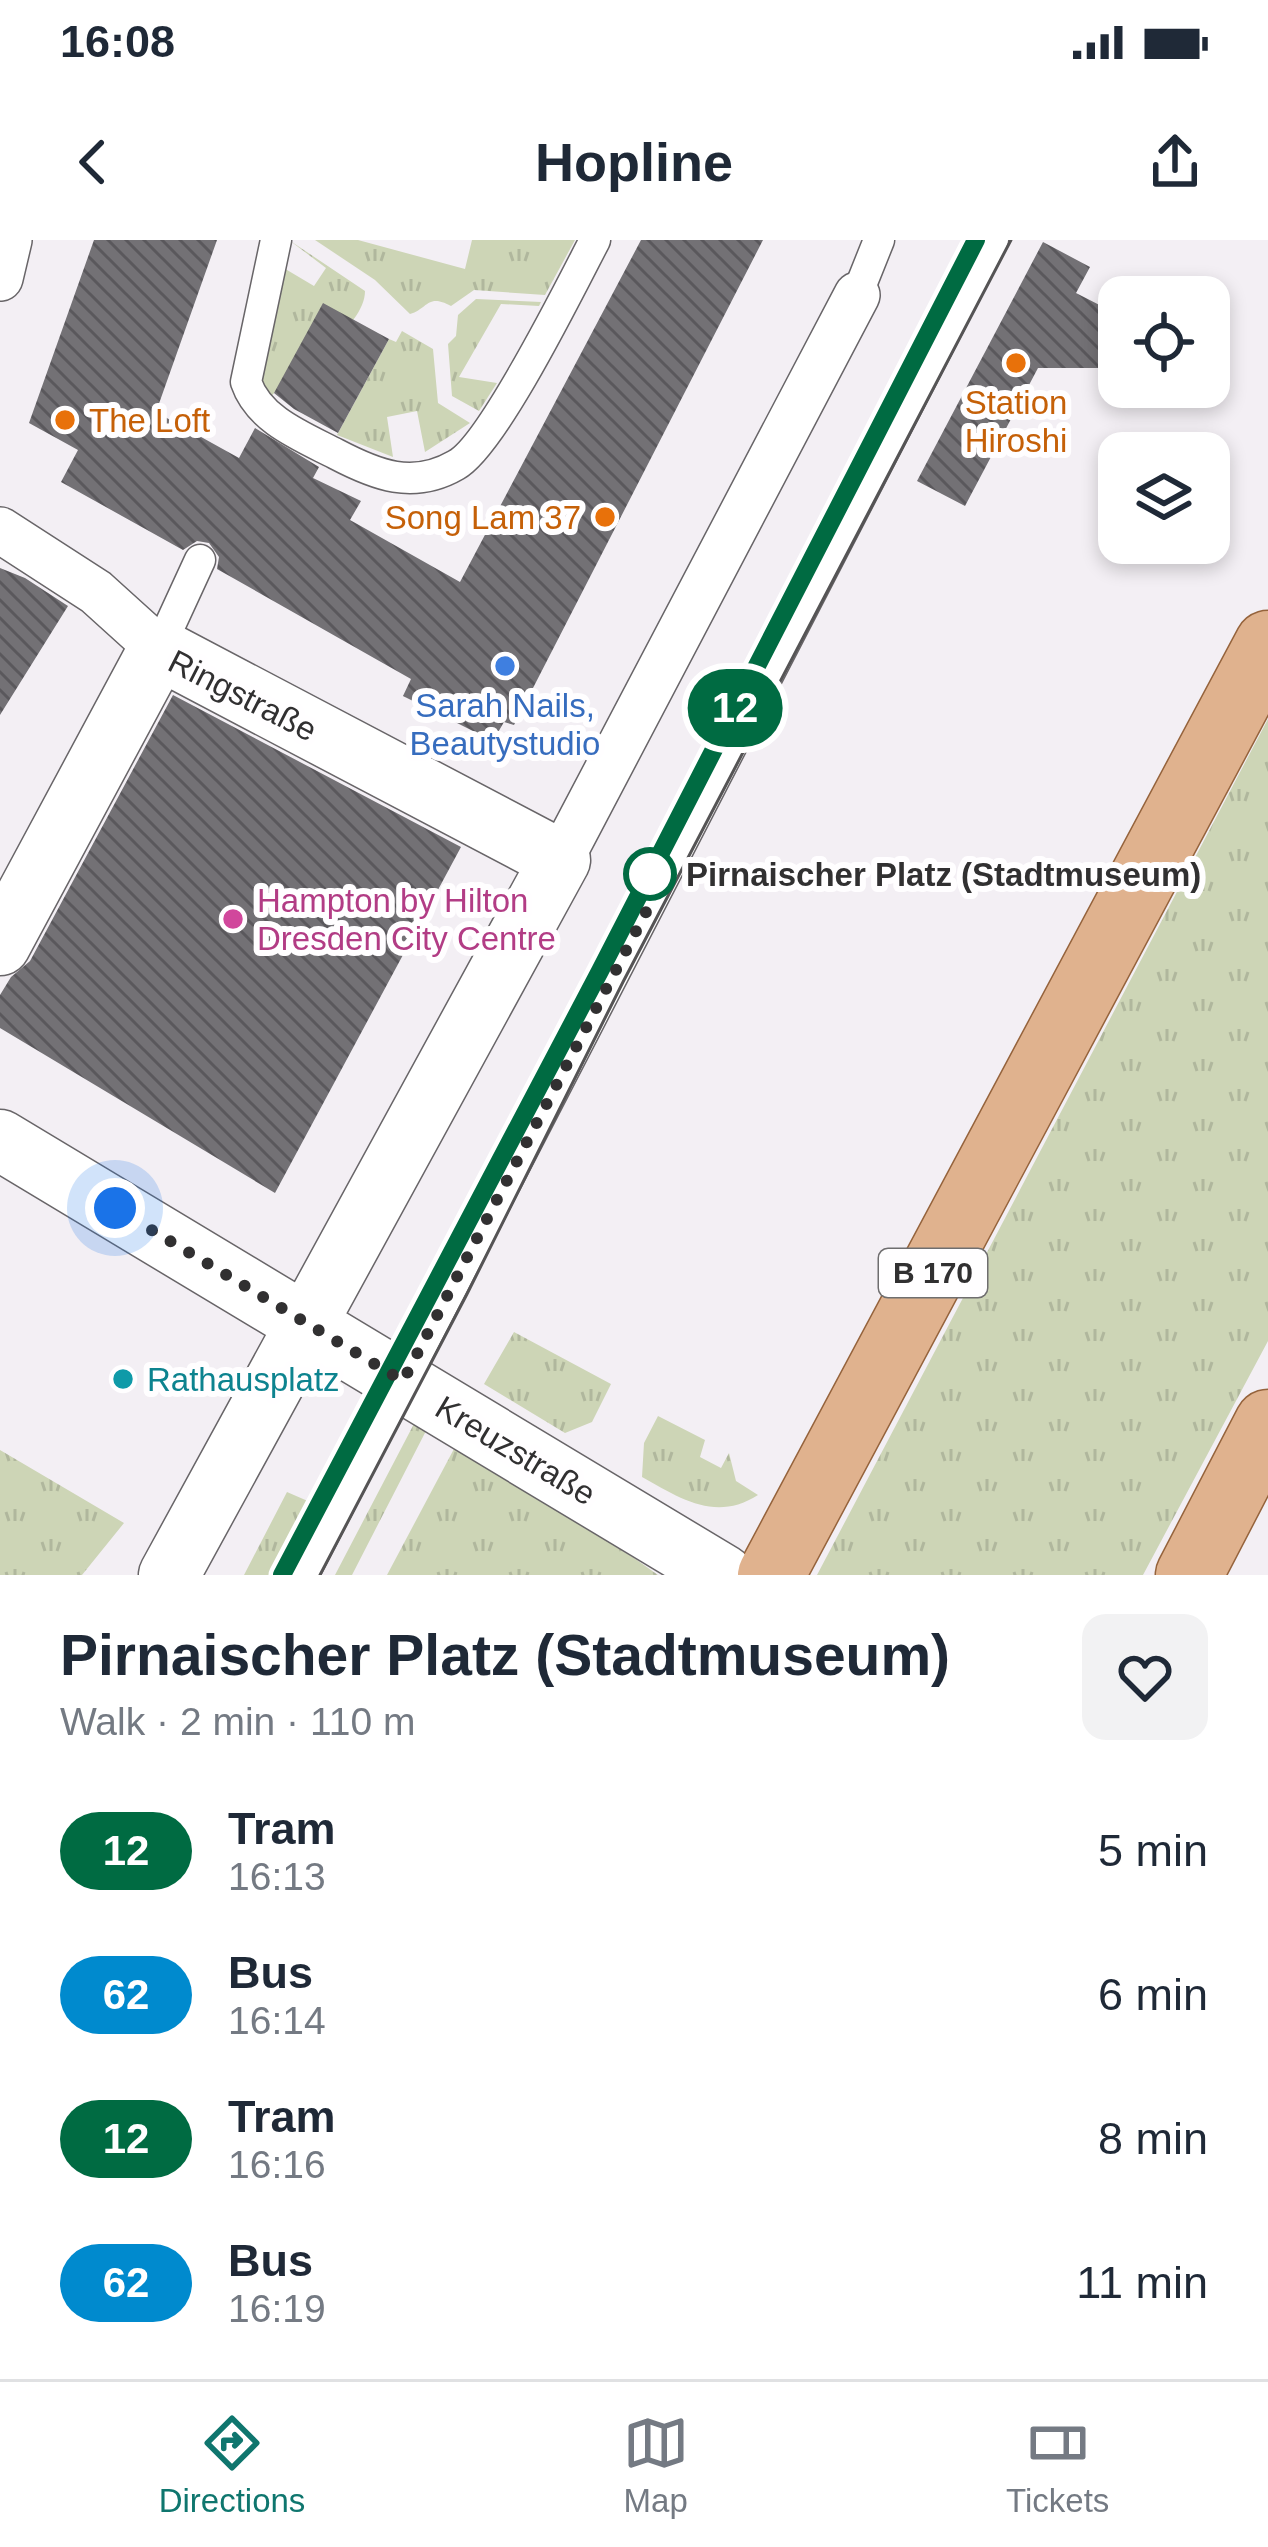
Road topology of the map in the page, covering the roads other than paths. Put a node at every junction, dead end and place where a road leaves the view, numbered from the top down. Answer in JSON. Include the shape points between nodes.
{"nodes":[{"id":1,"x":9,"y":240,"type":"edge"},
{"id":2,"x":276,"y":240,"type":"edge"},
{"id":3,"x":595,"y":240,"type":"edge"},
{"id":4,"x":879,"y":240,"type":"edge"},
{"id":5,"x":993,"y":240,"type":"edge"},
{"id":6,"x":0,"y":278,"type":"edge"},
{"id":7,"x":857,"y":295,"type":"joint"},
{"id":8,"x":0,"y":530,"type":"edge"},
{"id":9,"x":200,"y":560,"type":"dead end"},
{"id":10,"x":1268,"y":644,"type":"edge"},
{"id":11,"x":159,"y":649,"type":"junction"},
{"id":12,"x":560,"y":860,"type":"junction"},
{"id":13,"x":0,"y":945,"type":"edge"},
{"id":14,"x":0,"y":1140,"type":"edge"},
{"id":15,"x":306,"y":1323,"type":"junction"},
{"id":16,"x":403,"y":1381,"type":"junction"},
{"id":17,"x":1268,"y":1423,"type":"edge"},
{"id":18,"x":169,"y":1575,"type":"edge"},
{"id":19,"x":303,"y":1575,"type":"edge"},
{"id":20,"x":723,"y":1575,"type":"edge"},
{"id":21,"x":771,"y":1575,"type":"edge"},
{"id":22,"x":1190,"y":1575,"type":"edge"}],
"edges":[{"from":1,"to":6,"type":"street"},
{"from":2,"to":3,"type":"lane","via":[[246,382],[252,401],[380,477],[425,478],[460,464],[490,428]]},
{"from":4,"to":7,"type":"lane"},
{"from":5,"to":16,"type":"lane"},
{"from":7,"to":12,"type":"street"},
{"from":8,"to":11,"type":"street","via":[[96,592]]},
{"from":9,"to":11,"type":"lane"},
{"from":10,"to":21,"type":"main road","number":"B 170"},
{"from":11,"to":12,"type":"street","name":"Ringstraße"},
{"from":11,"to":13,"type":"street","name":"Ringstraße"},
{"from":12,"to":15,"type":"street"},
{"from":14,"to":15,"type":"street","name":"Kreuzstraße"},
{"from":15,"to":16,"type":"street","name":"Kreuzstraße"},
{"from":15,"to":18,"type":"street"},
{"from":16,"to":19,"type":"lane"},
{"from":16,"to":20,"type":"street","name":"Kreuzstraße"},
{"from":17,"to":22,"type":"main road"}]}
